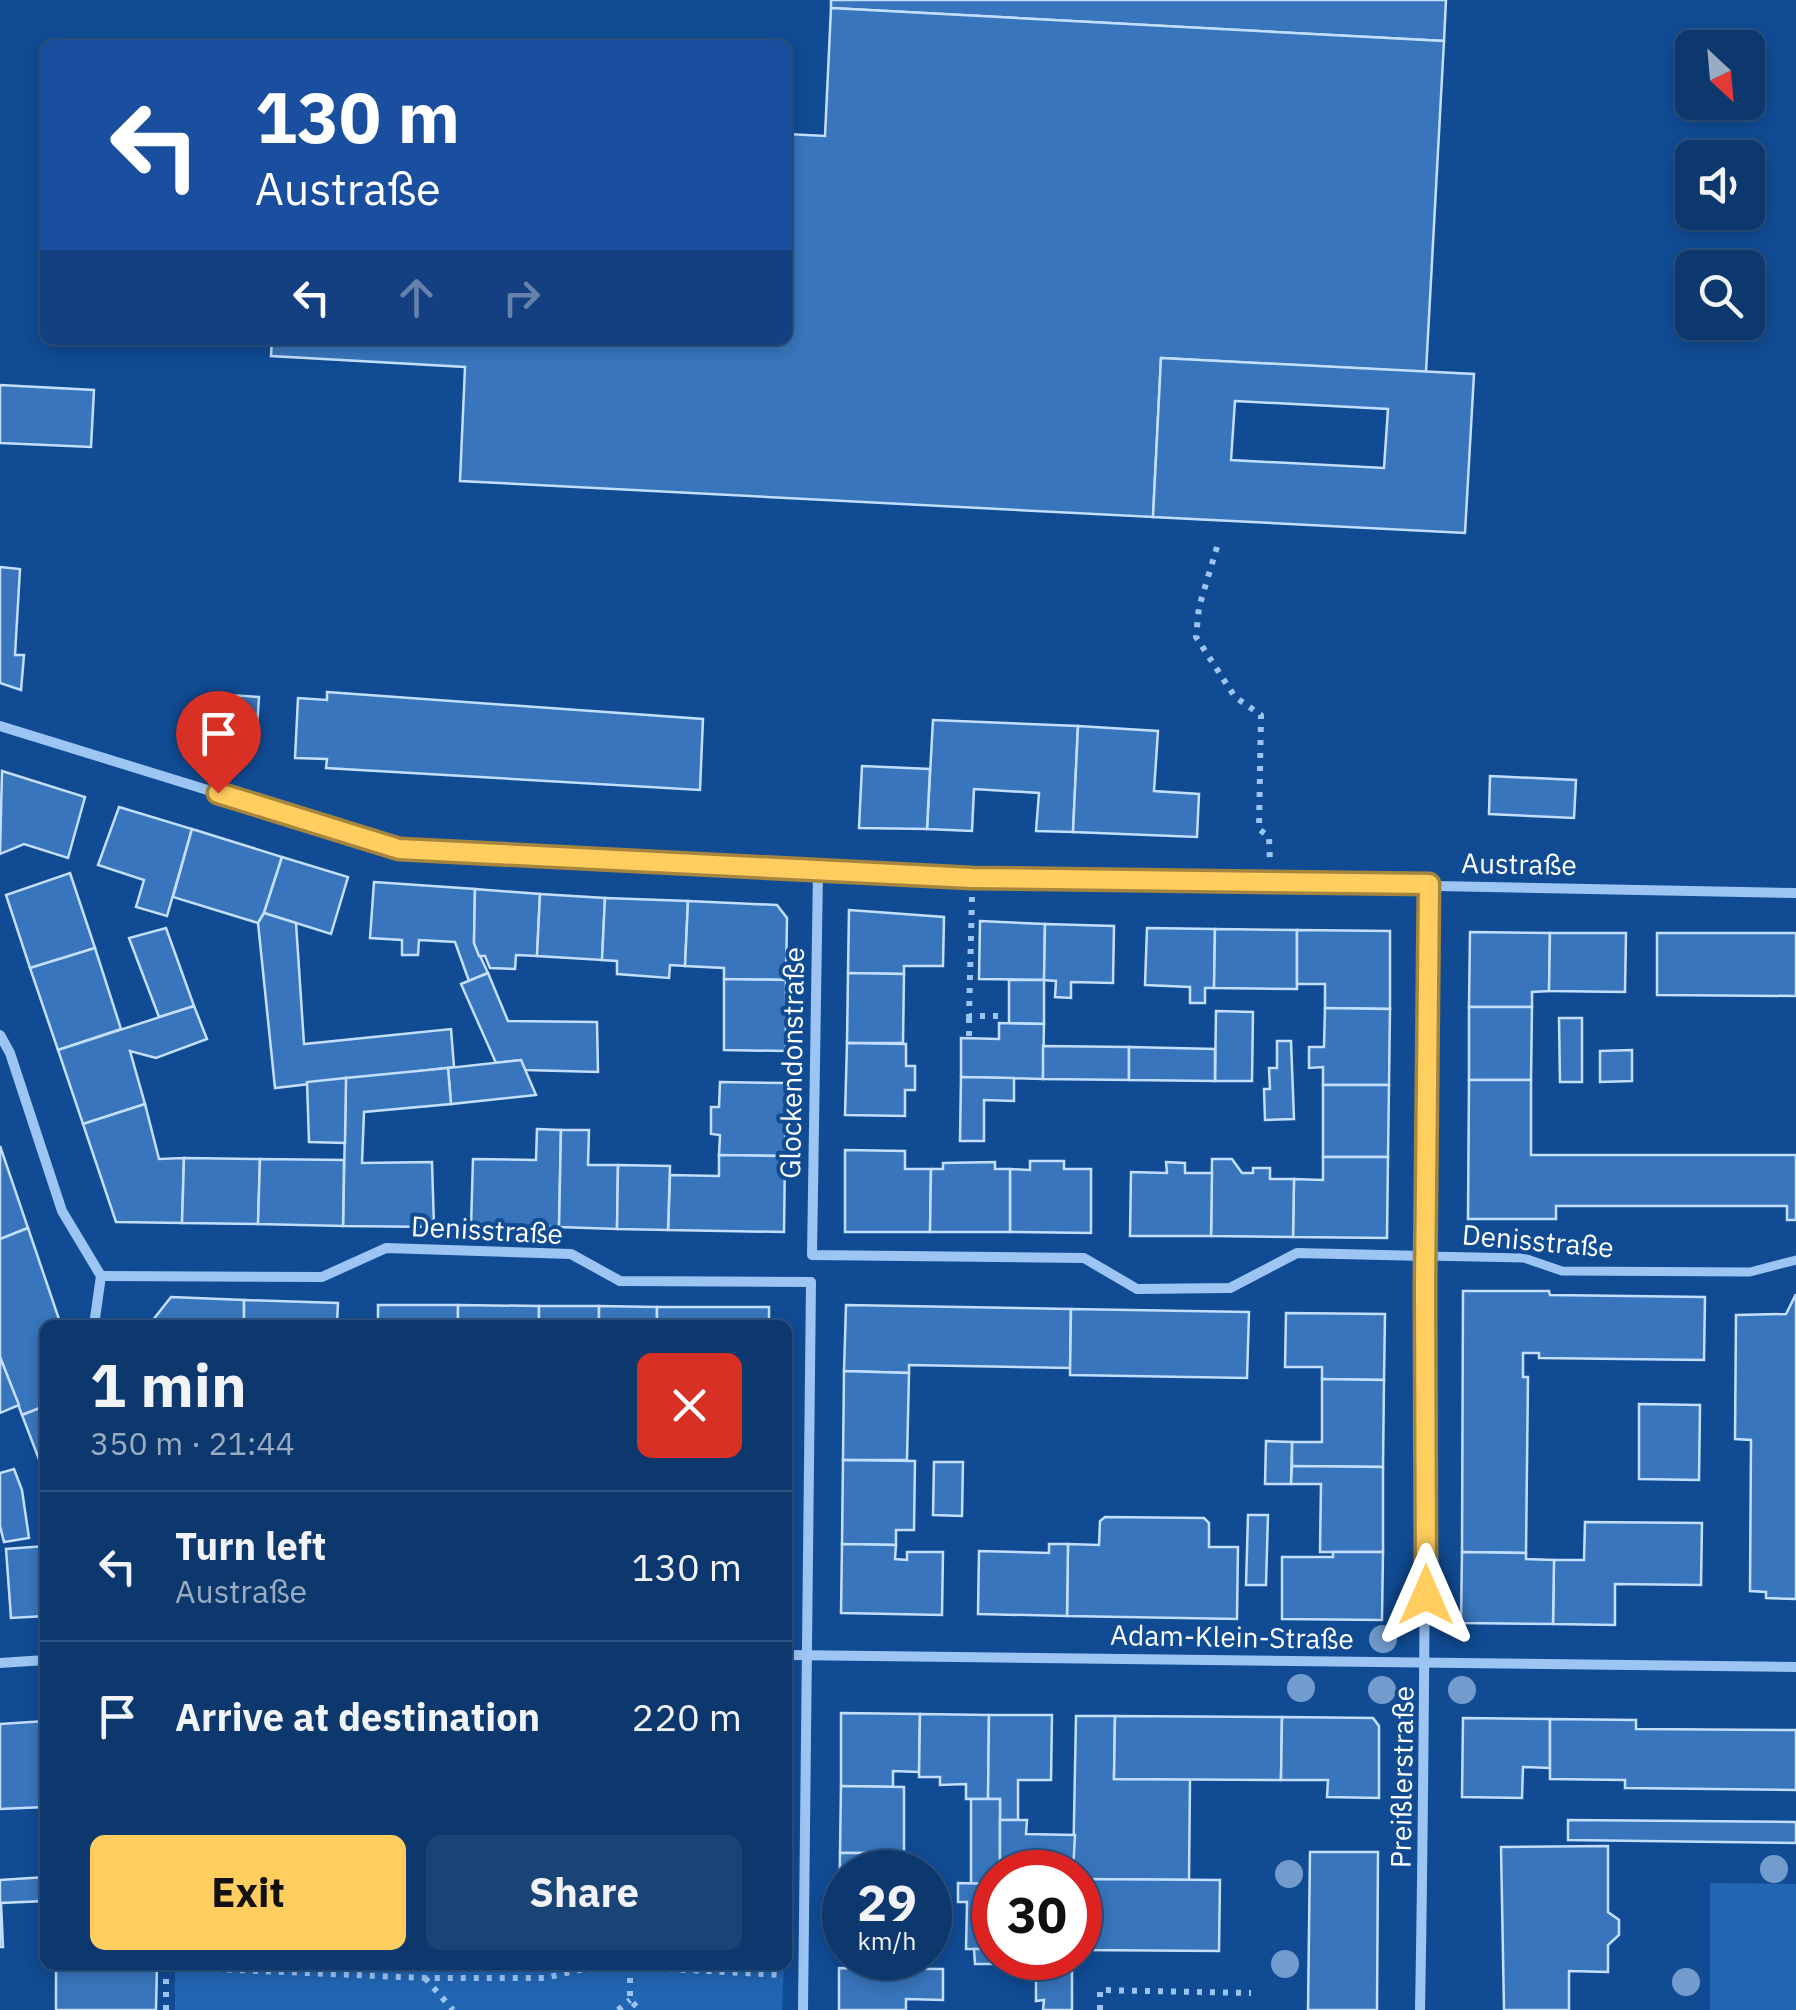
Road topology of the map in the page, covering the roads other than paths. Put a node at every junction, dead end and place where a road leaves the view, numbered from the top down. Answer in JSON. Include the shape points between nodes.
{"nodes":[{"id":1,"x":0,"y":726,"type":"edge"},
{"id":2,"x":818,"y":871,"type":"junction"},
{"id":3,"x":1429,"y":884,"type":"junction"},
{"id":4,"x":1796,"y":893,"type":"edge"},
{"id":5,"x":0,"y":1034,"type":"edge"},
{"id":6,"x":812,"y":1255,"type":"joint"},
{"id":7,"x":1425,"y":1256,"type":"junction"},
{"id":8,"x":1796,"y":1260,"type":"edge"},
{"id":9,"x":101,"y":1276,"type":"junction"},
{"id":10,"x":95,"y":1320,"type":"edge"},
{"id":11,"x":792,"y":1655,"type":"edge"},
{"id":12,"x":807,"y":1655,"type":"junction"},
{"id":13,"x":40,"y":1660,"type":"edge"},
{"id":14,"x":1427,"y":1662,"type":"junction"},
{"id":15,"x":0,"y":1663,"type":"edge"},
{"id":16,"x":1796,"y":1668,"type":"edge"},
{"id":17,"x":803,"y":2010,"type":"edge"},
{"id":18,"x":1420,"y":2010,"type":"edge"}],
"edges":[{"from":1,"to":2,"type":"street","name":"Austraße","via":[[399,849]]},
{"from":2,"to":3,"type":"street","name":"Austraße"},
{"from":2,"to":6,"type":"street","name":"Glockendonstraße"},
{"from":3,"to":4,"type":"street","name":"Austraße"},
{"from":3,"to":7,"type":"street","name":"Preißlerstraße"},
{"from":5,"to":9,"type":"street","via":[[62,1211]]},
{"from":6,"to":7,"type":"street","name":"Denisstraße","via":[[1084,1258],[1136,1288],[1230,1288],[1297,1253]]},
{"from":7,"to":8,"type":"street","name":"Denisstraße","via":[[1524,1258],[1562,1271],[1750,1272]]},
{"from":7,"to":14,"type":"street","name":"Preißlerstraße"},
{"from":9,"to":10,"type":"street"},
{"from":9,"to":12,"type":"street","name":"Denisstraße","via":[[322,1277],[386,1248],[571,1254],[620,1281],[812,1282]]},
{"from":11,"to":12,"type":"street","name":"Adam-Klein-Straße"},
{"from":12,"to":14,"type":"street","name":"Adam-Klein-Straße"},
{"from":12,"to":17,"type":"street"},
{"from":13,"to":15,"type":"street"},
{"from":14,"to":16,"type":"street","name":"Adam-Klein-Straße"},
{"from":14,"to":18,"type":"street","name":"Preißlerstraße"}]}
